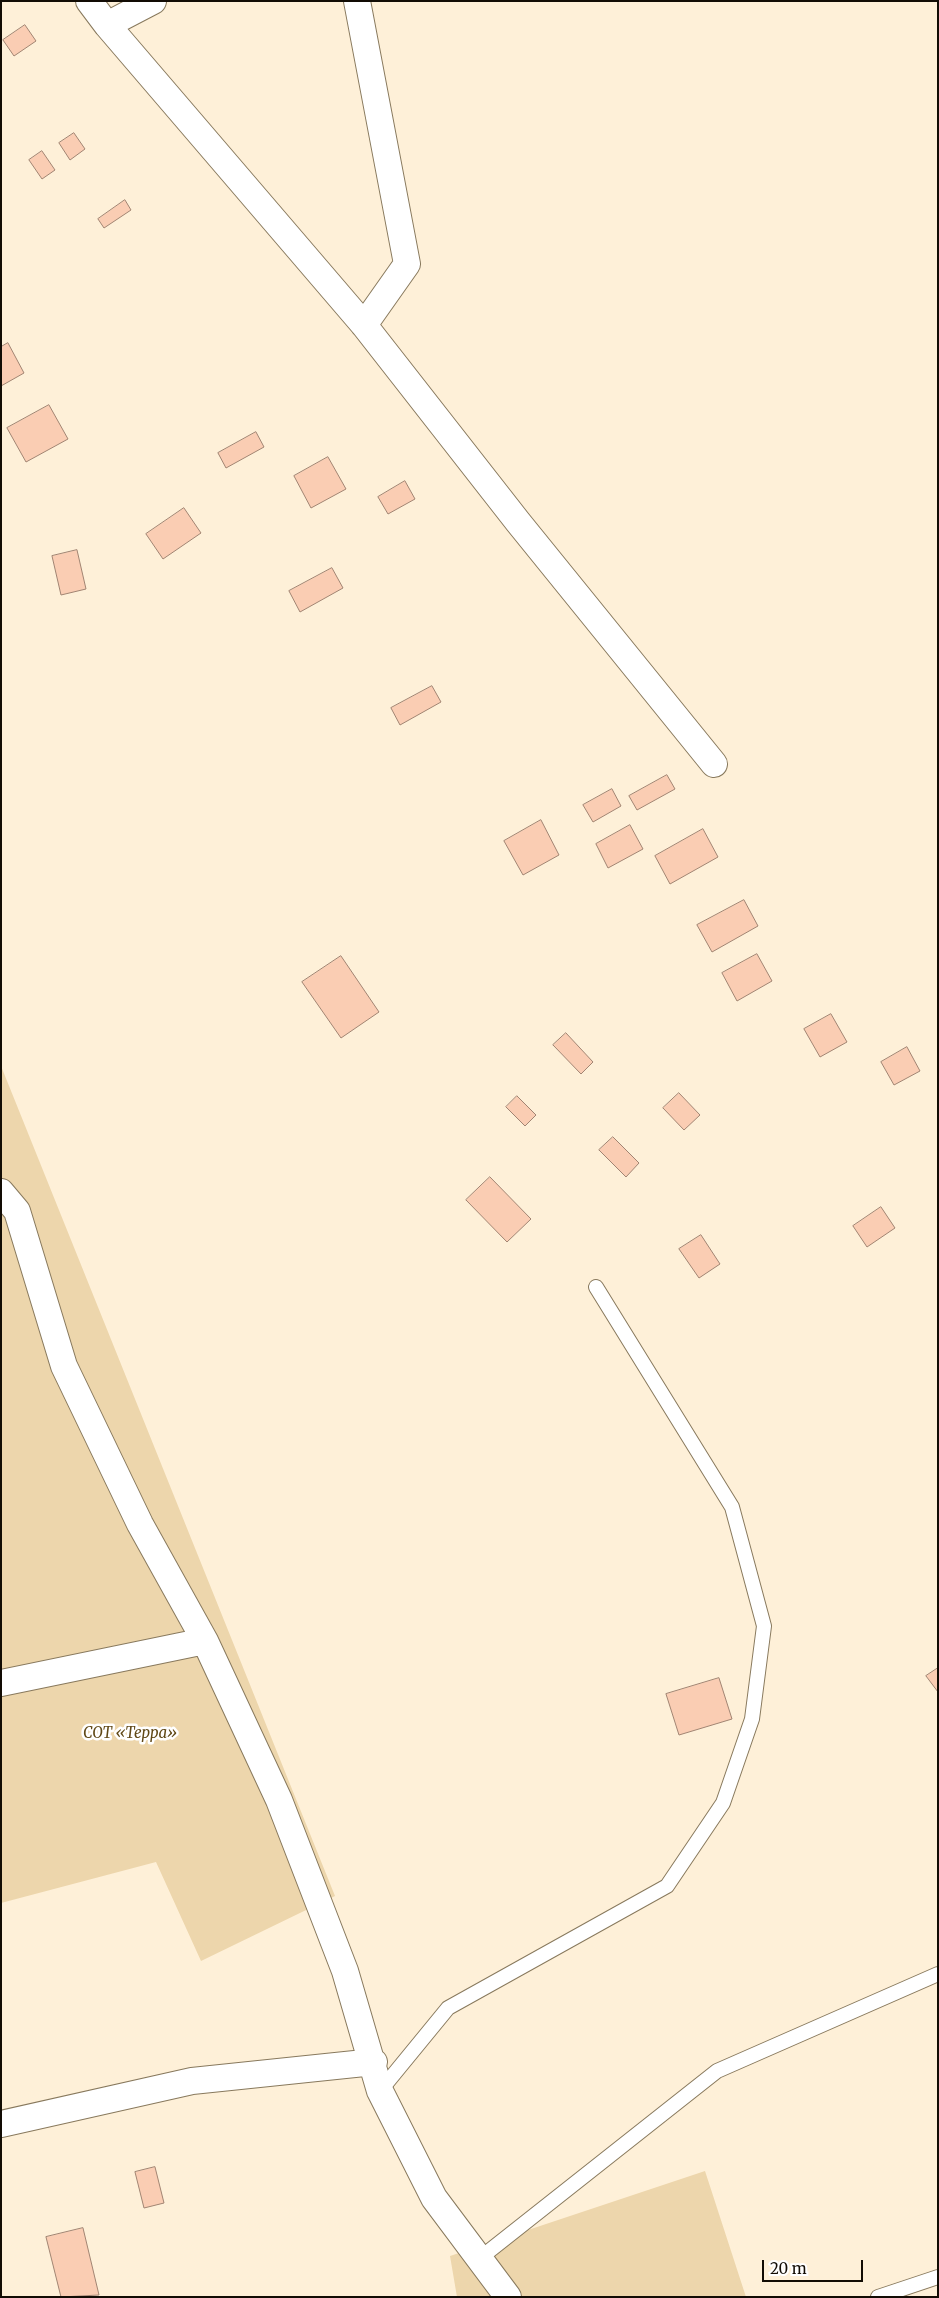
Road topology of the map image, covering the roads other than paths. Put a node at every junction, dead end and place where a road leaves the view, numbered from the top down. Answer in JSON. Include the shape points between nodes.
{"nodes":[{"id":1,"x":89,"y":1,"type":"edge"},
{"id":2,"x":153,"y":1,"type":"edge"},
{"id":3,"x":357,"y":1,"type":"edge"},
{"id":4,"x":107,"y":24,"type":"junction"},
{"id":5,"x":364,"y":325,"type":"junction"},
{"id":6,"x":714,"y":764,"type":"dead end"},
{"id":7,"x":1,"y":1192,"type":"edge"},
{"id":8,"x":596,"y":1287,"type":"dead end"},
{"id":9,"x":206,"y":1641,"type":"junction"},
{"id":10,"x":1,"y":1683,"type":"edge"},
{"id":11,"x":938,"y":1974,"type":"edge"},
{"id":12,"x":374,"y":2062,"type":"junction"},
{"id":13,"x":380,"y":2090,"type":"junction"},
{"id":14,"x":1,"y":2124,"type":"edge"},
{"id":15,"x":479,"y":2259,"type":"junction"},
{"id":16,"x":938,"y":2276,"type":"edge"},
{"id":17,"x":508,"y":2297,"type":"edge"},
{"id":18,"x":878,"y":2297,"type":"edge"}],
"edges":[{"from":1,"to":4,"type":"street"},
{"from":2,"to":4,"type":"street"},
{"from":3,"to":5,"type":"street","via":[[408,264]]},
{"from":4,"to":5,"type":"street"},
{"from":5,"to":6,"type":"street"},
{"from":7,"to":9,"type":"street","via":[[17,1211],[64,1366],[140,1524]]},
{"from":8,"to":13,"type":"lane","via":[[732,1507],[764,1626],[752,1718],[723,1803],[667,1886],[448,2008]]},
{"from":9,"to":10,"type":"street"},
{"from":9,"to":12,"type":"street","via":[[280,1800],[346,1971]]},
{"from":11,"to":15,"type":"lane","via":[[718,2071]]},
{"from":12,"to":13,"type":"street"},
{"from":12,"to":14,"type":"street","via":[[192,2081]]},
{"from":13,"to":15,"type":"street","via":[[434,2198]]},
{"from":15,"to":17,"type":"street"},
{"from":16,"to":18,"type":"lane"}]}
